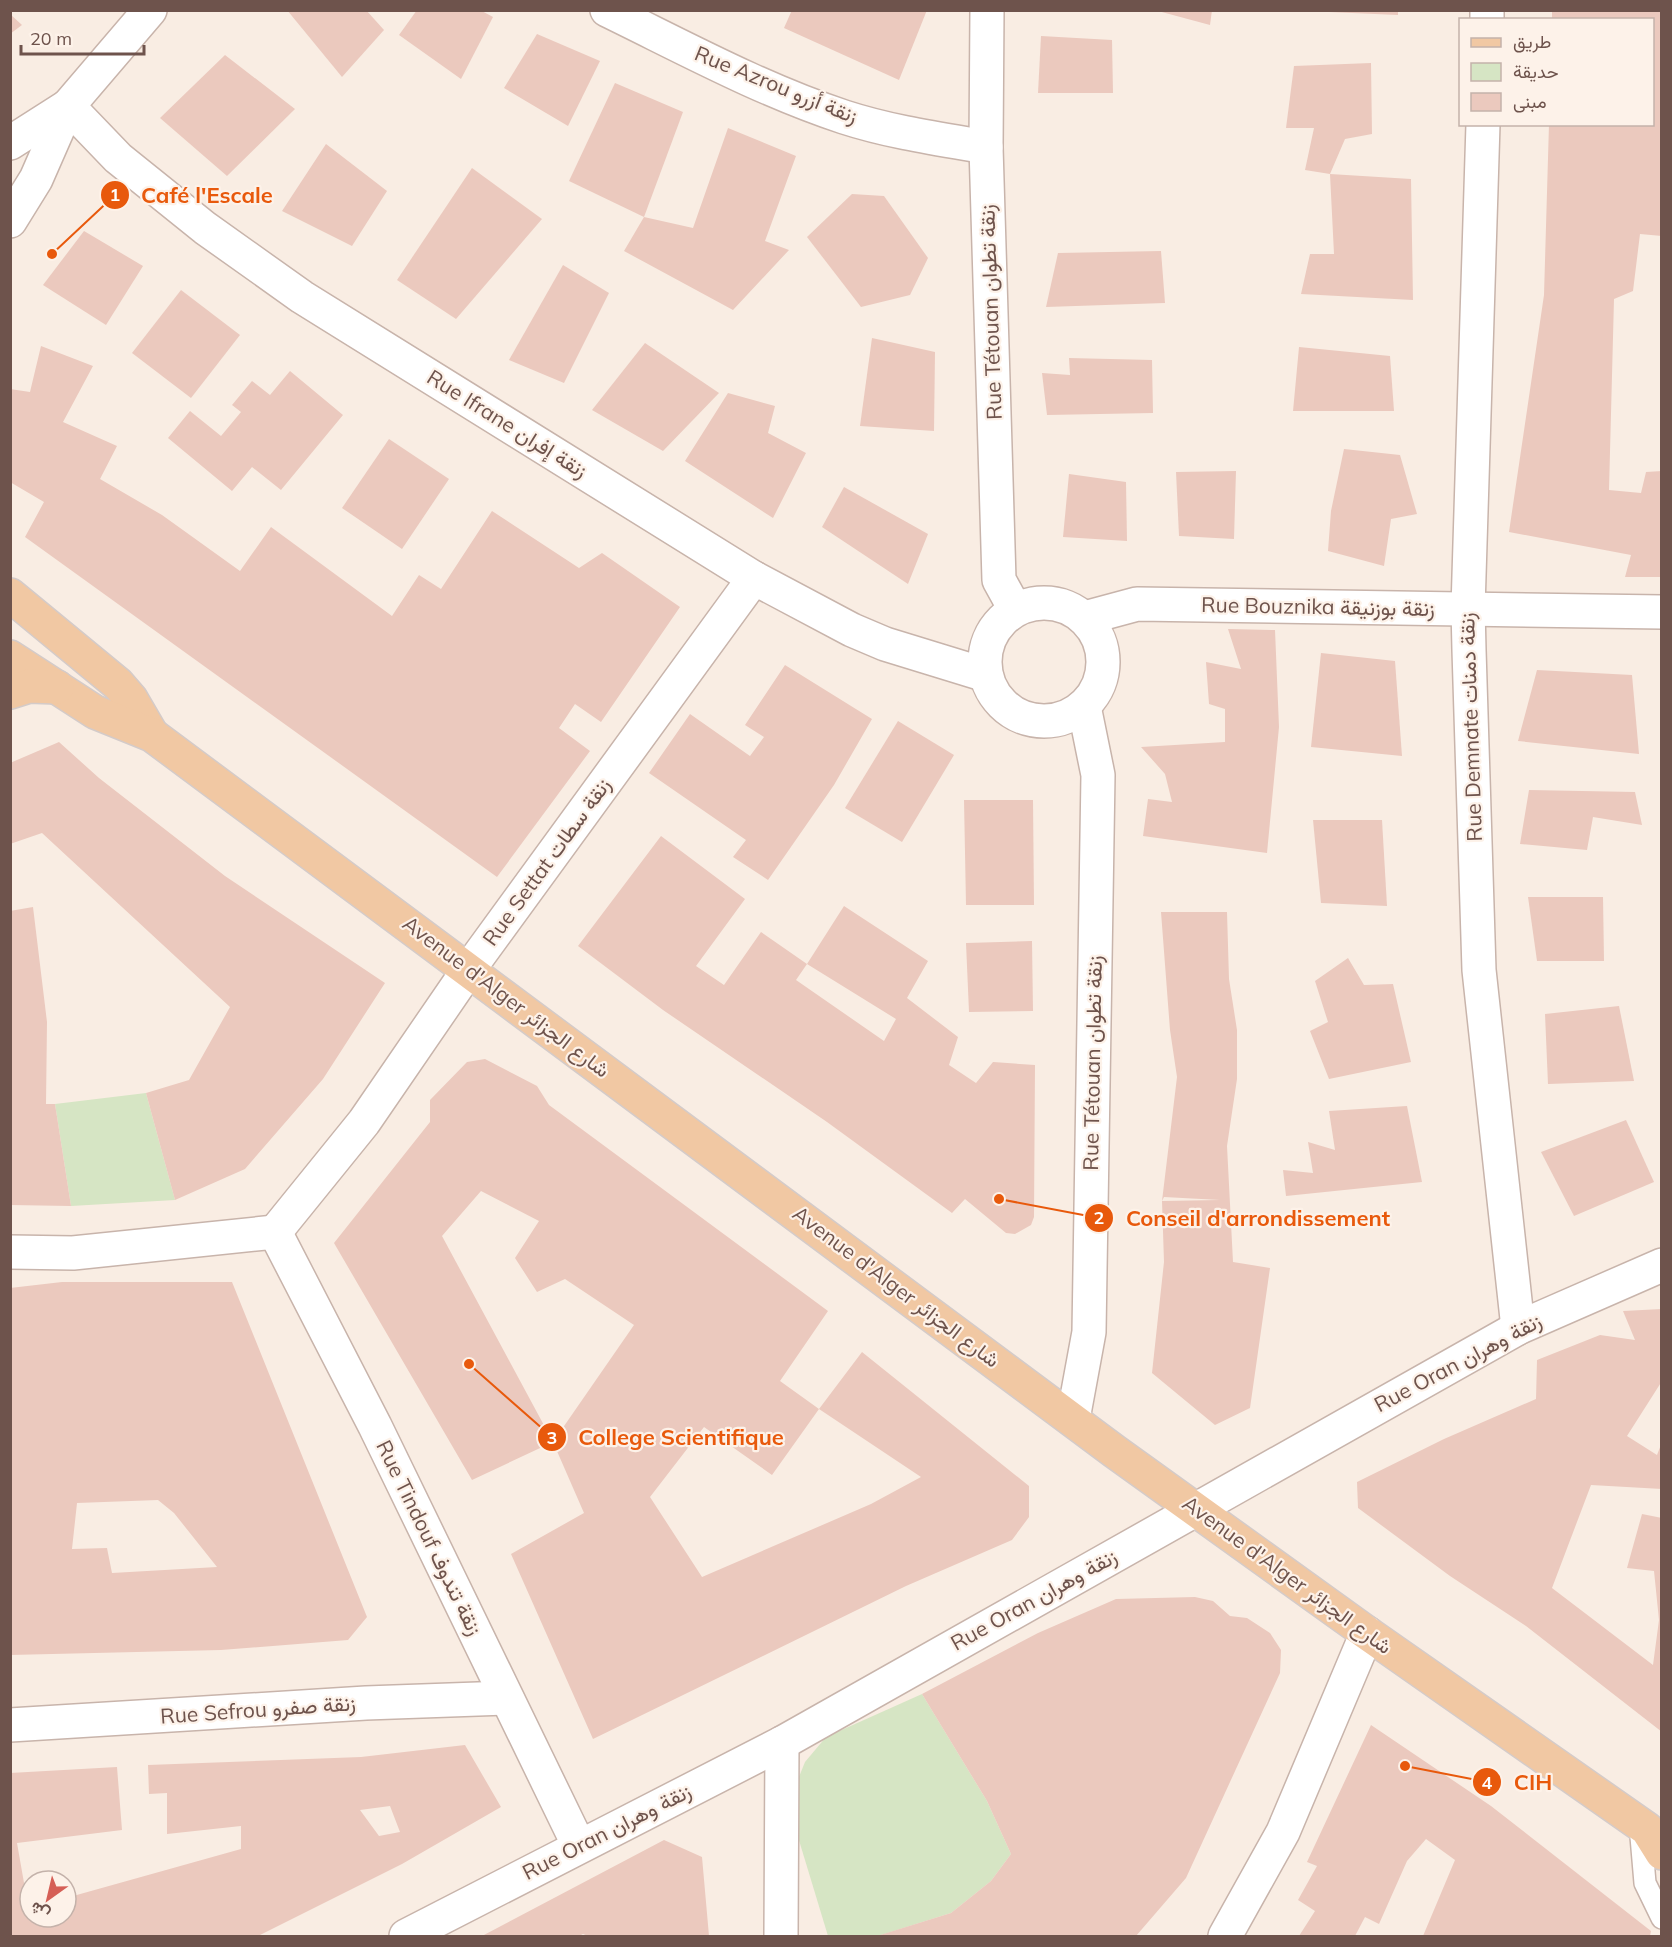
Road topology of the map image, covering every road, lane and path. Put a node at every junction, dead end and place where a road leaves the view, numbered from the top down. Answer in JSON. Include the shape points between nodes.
{"nodes":[{"id":1,"x":150,"y":10,"type":"edge"},
{"id":2,"x":607,"y":10,"type":"edge"},
{"id":3,"x":987,"y":10,"type":"edge"},
{"id":4,"x":68,"y":106,"type":"junction"},
{"id":5,"x":1484,"y":126,"type":"edge"},
{"id":6,"x":10,"y":143,"type":"edge"},
{"id":7,"x":986,"y":147,"type":"junction"},
{"id":8,"x":10,"y":221,"type":"edge"},
{"id":9,"x":754,"y":578,"type":"junction"},
{"id":10,"x":10,"y":595,"type":"edge"},
{"id":11,"x":1468,"y":608,"type":"junction"},
{"id":12,"x":1015,"y":609,"type":"junction"},
{"id":13,"x":1662,"y":612,"type":"edge"},
{"id":14,"x":1085,"y":618,"type":"junction"},
{"id":15,"x":10,"y":657,"type":"edge"},
{"id":16,"x":986,"y":675,"type":"junction"},
{"id":17,"x":57,"y":687,"type":"junction"},
{"id":18,"x":10,"y":692,"type":"edge"},
{"id":19,"x":1084,"y":706,"type":"junction"},
{"id":20,"x":152,"y":735,"type":"junction"},
{"id":21,"x":470,"y":969,"type":"junction"},
{"id":22,"x":275,"y":1232,"type":"junction"},
{"id":23,"x":10,"y":1252,"type":"edge"},
{"id":24,"x":1662,"y":1264,"type":"edge"},
{"id":25,"x":1518,"y":1328,"type":"junction"},
{"id":26,"x":1073,"y":1419,"type":"junction"},
{"id":27,"x":1195,"y":1509,"type":"junction"},
{"id":28,"x":1367,"y":1633,"type":"junction"},
{"id":29,"x":506,"y":1698,"type":"junction"},
{"id":30,"x":10,"y":1725,"type":"edge"},
{"id":31,"x":782,"y":1743,"type":"junction"},
{"id":32,"x":1653,"y":1834,"type":"edge"},
{"id":33,"x":579,"y":1846,"type":"junction"},
{"id":34,"x":1662,"y":1918,"type":"edge"},
{"id":35,"x":406,"y":1936,"type":"edge"},
{"id":36,"x":781,"y":1936,"type":"edge"},
{"id":37,"x":1225,"y":1936,"type":"edge"}],
"edges":[{"from":1,"to":4,"type":"street"},
{"from":2,"to":7,"type":"street","name":"Rue Azrou زنقة أزرو","via":[[741,75],[845,117]]},
{"from":3,"to":7,"type":"street","name":"Rue Tétouan زنقة تطوان"},
{"from":4,"to":6,"type":"street"},
{"from":4,"to":8,"type":"street","via":[[36,178]]},
{"from":4,"to":9,"type":"street","name":"Rue Ifrane زنقة إفران","via":[[118,158],[302,297]]},
{"from":5,"to":11,"type":"street","name":"Rue Demnate زنقة دمنات"},
{"from":7,"to":12,"type":"street","name":"Rue Tétouan زنقة تطوان","via":[[999,580]]},
{"from":9,"to":16,"type":"street","name":"Rue Ifrane زنقة إفران","via":[[885,644]]},
{"from":9,"to":21,"type":"street","name":"Rue Settat زنقة سطات"},
{"from":10,"to":20,"type":"main road","name":"Avenue d'Alger شارع الجزائر","via":[[118,684]]},
{"from":11,"to":13,"type":"street","name":"Rue Bouznika زنقة بوزنيقة"},
{"from":11,"to":14,"type":"street","name":"Rue Bouznika زنقة بوزنيقة","via":[[1137,604]]},
{"from":11,"to":25,"type":"street","name":"Rue Demnate زنقة دمنات","via":[[1479,970]]},
{"from":12,"to":14,"type":"street","via":[[1034,603],[1054,603]]},
{"from":12,"to":16,"type":"street","via":[[1000,621],[989,638]]},
{"from":14,"to":19,"type":"street","via":[[1101,644],[1104,660],[1097,690]]},
{"from":15,"to":17,"type":"main road","name":"Avenue d'Alger شارع الجزائر"},
{"from":16,"to":19,"type":"street","via":[[994,694],[1008,709],[1026,719],[1047,721],[1067,717]]},
{"from":17,"to":18,"type":"main road","via":[[28,687]]},
{"from":17,"to":20,"type":"main road","name":"Avenue d'Alger شارع الجزائر","via":[[104,716]]},
{"from":19,"to":26,"type":"street","name":"Rue Tétouan زنقة تطوان","via":[[1098,776],[1089,1332]]},
{"from":20,"to":21,"type":"main road","name":"Avenue d'Alger شارع الجزائر"},
{"from":21,"to":22,"type":"street","name":"Rue Settat زنقة سطات","via":[[364,1122]]},
{"from":21,"to":26,"type":"main road","name":"Avenue d'Alger شارع الجزائر"},
{"from":22,"to":23,"type":"street","via":[[73,1253]]},
{"from":22,"to":29,"type":"street","name":"Rue Tindouf زنقة تندوف","via":[[375,1426]]},
{"from":24,"to":25,"type":"street","name":"Rue Oran زنقة وهران"},
{"from":25,"to":27,"type":"street","name":"Rue Oran زنقة وهران"},
{"from":26,"to":27,"type":"main road","name":"Avenue d'Alger شارع الجزائر"},
{"from":27,"to":28,"type":"main road","name":"Avenue d'Alger شارع الجزائر"},
{"from":27,"to":31,"type":"street","name":"Rue Oran زنقة وهران"},
{"from":28,"to":32,"type":"main road","name":"Avenue d'Alger شارع الجزائر"},
{"from":28,"to":37,"type":"street","via":[[1283,1832]]},
{"from":29,"to":30,"type":"street","name":"Rue Sefrou زنقة صفرو"},
{"from":29,"to":33,"type":"street","name":"Rue Tindouf زنقة تندوف"},
{"from":31,"to":33,"type":"street","name":"Rue Oran زنقة وهران"},
{"from":31,"to":36,"type":"street"},
{"from":32,"to":34,"type":"lane","via":[[1645,1883]]},
{"from":33,"to":35,"type":"street","name":"Rue Oran زنقة وهران"}]}
